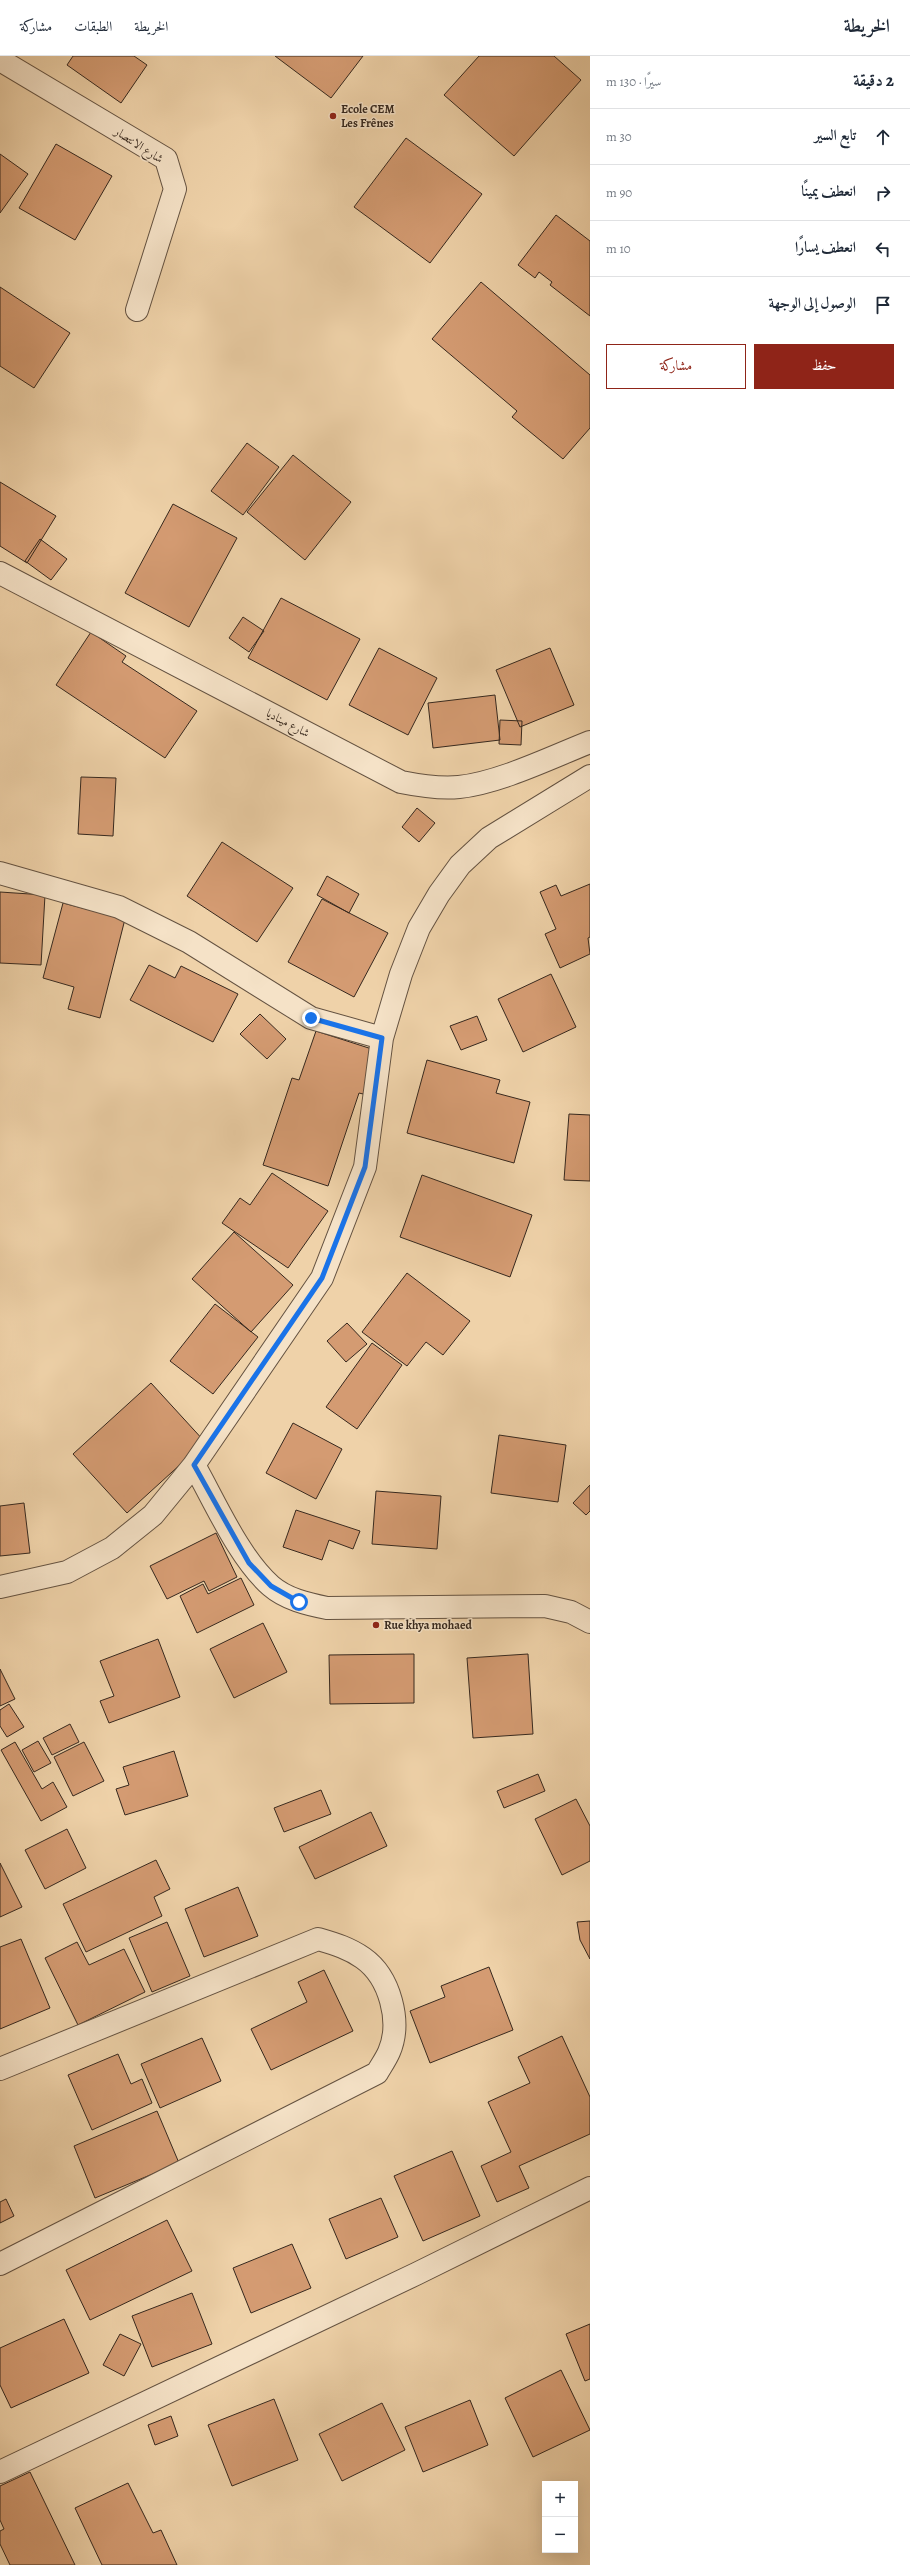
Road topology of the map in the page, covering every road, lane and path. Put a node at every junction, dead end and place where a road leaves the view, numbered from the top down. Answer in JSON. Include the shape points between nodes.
{"nodes":[{"id":1,"x":0,"y":60,"type":"edge"},
{"id":2,"x":137,"y":310,"type":"dead end"},
{"id":3,"x":0,"y":573,"type":"edge"},
{"id":4,"x":590,"y":742,"type":"edge"},
{"id":5,"x":590,"y":776,"type":"edge"},
{"id":6,"x":0,"y":873,"type":"edge"},
{"id":7,"x":382,"y":1038,"type":"junction"},
{"id":8,"x":194,"y":1465,"type":"junction"},
{"id":9,"x":0,"y":1588,"type":"edge"},
{"id":10,"x":590,"y":1622,"type":"edge"},
{"id":11,"x":0,"y":2069,"type":"edge"},
{"id":12,"x":590,"y":2188,"type":"edge"},
{"id":13,"x":0,"y":2264,"type":"edge"},
{"id":14,"x":0,"y":2472,"type":"edge"}],
"edges":[{"from":1,"to":2,"type":"street","name":"شارع الانتصار","via":[[166,159],[175,189]]},
{"from":3,"to":4,"type":"street","name":"شارع ميناديا","via":[[401,782],[430,787],[460,787],[489,780]]},
{"from":5,"to":7,"type":"street","via":[[489,838],[460,865],[439,894],[420,928],[401,974]]},
{"from":6,"to":7,"type":"street","via":[[119,907],[189,942],[311,1018]]},
{"from":7,"to":8,"type":"street","via":[[365,1167],[322,1278]]},
{"from":8,"to":9,"type":"street","via":[[153,1515],[112,1548],[67,1572]]},
{"from":8,"to":10,"type":"street","via":[[249,1563],[271,1586],[299,1602],[327,1608],[545,1606],[571,1612]]},
{"from":11,"to":13,"type":"street","via":[[318,1940],[343,1946],[364,1958],[382,1978],[392,2001],[394,2026],[389,2051],[377,2073]]},
{"from":12,"to":14,"type":"street","via":[[416,2274]]}]}
